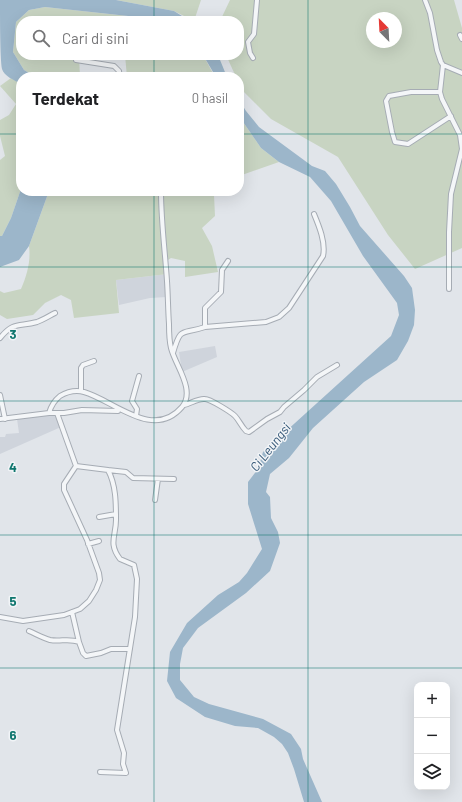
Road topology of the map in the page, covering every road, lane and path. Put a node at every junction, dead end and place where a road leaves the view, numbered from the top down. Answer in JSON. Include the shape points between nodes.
{"nodes":[{"id":1,"x":257,"y":0,"type":"edge"},
{"id":2,"x":425,"y":0,"type":"edge"},
{"id":3,"x":253,"y":58,"type":"dead end"},
{"id":4,"x":76,"y":60,"type":"dead end"},
{"id":5,"x":443,"y":65,"type":"junction"},
{"id":6,"x":119,"y":72,"type":"edge"},
{"id":7,"x":462,"y":73,"type":"edge"},
{"id":8,"x":440,"y":92,"type":"junction"},
{"id":9,"x":451,"y":116,"type":"junction"},
{"id":10,"x":161,"y":196,"type":"edge"},
{"id":11,"x":314,"y":214,"type":"dead end"},
{"id":12,"x":228,"y":261,"type":"dead end"},
{"id":13,"x":449,"y":289,"type":"dead end"},
{"id":14,"x":55,"y":313,"type":"dead end"},
{"id":15,"x":205,"y":327,"type":"junction"},
{"id":16,"x":0,"y":338,"type":"edge"},
{"id":17,"x":173,"y":354,"type":"junction"},
{"id":18,"x":94,"y":361,"type":"dead end"},
{"id":19,"x":337,"y":365,"type":"dead end"},
{"id":20,"x":139,"y":376,"type":"dead end"},
{"id":21,"x":81,"y":391,"type":"junction"},
{"id":22,"x":0,"y":395,"type":"edge"},
{"id":23,"x":184,"y":405,"type":"junction"},
{"id":24,"x":120,"y":411,"type":"junction"},
{"id":25,"x":49,"y":413,"type":"junction"},
{"id":26,"x":57,"y":413,"type":"junction"},
{"id":27,"x":136,"y":416,"type":"junction"},
{"id":28,"x":2,"y":419,"type":"edge"},
{"id":29,"x":76,"y":466,"type":"junction"},
{"id":30,"x":108,"y":470,"type":"junction"},
{"id":31,"x":158,"y":479,"type":"junction"},
{"id":32,"x":174,"y":480,"type":"dead end"},
{"id":33,"x":155,"y":500,"type":"dead end"},
{"id":34,"x":116,"y":514,"type":"junction"},
{"id":35,"x":99,"y":517,"type":"dead end"},
{"id":36,"x":99,"y":541,"type":"dead end"},
{"id":37,"x":88,"y":544,"type":"junction"},
{"id":38,"x":72,"y":612,"type":"junction"},
{"id":39,"x":0,"y":617,"type":"edge"},
{"id":40,"x":29,"y":631,"type":"dead end"},
{"id":41,"x":79,"y":642,"type":"junction"},
{"id":42,"x":130,"y":650,"type":"junction"},
{"id":43,"x":100,"y":772,"type":"dead end"}],
"edges":[{"from":1,"to":3,"type":"street","via":[[254,34],[248,42]]},
{"from":2,"to":5,"type":"street"},
{"from":4,"to":6,"type":"street","via":[[114,66]]},
{"from":5,"to":7,"type":"street"},
{"from":5,"to":8,"type":"street"},
{"from":8,"to":9,"type":"street"},
{"from":8,"to":9,"type":"street","via":[[411,92],[388,96],[386,101],[395,142],[408,144]]},
{"from":9,"to":13,"type":"street","via":[[460,135],[462,150],[451,194]]},
{"from":10,"to":17,"type":"street","via":[[169,340]]},
{"from":11,"to":15,"type":"street","via":[[324,247],[324,256],[289,308],[279,317],[266,322]]},
{"from":12,"to":15,"type":"street","via":[[222,270],[221,292],[205,308]]},
{"from":14,"to":16,"type":"street","via":[[37,322],[15,325]]},
{"from":15,"to":17,"type":"street","via":[[180,334]]},
{"from":17,"to":23,"type":"street","via":[[187,389]]},
{"from":18,"to":21,"type":"street","via":[[81,368]]},
{"from":19,"to":23,"type":"street","via":[[318,377],[280,412],[249,432],[231,412],[209,400],[202,399]]},
{"from":20,"to":27,"type":"street","via":[[132,401],[137,409]]},
{"from":21,"to":24,"type":"street"},
{"from":21,"to":25,"type":"street","via":[[62,395],[51,406]]},
{"from":22,"to":28,"type":"street"},
{"from":23,"to":27,"type":"street","via":[[163,419],[150,420]]},
{"from":24,"to":26,"type":"street","via":[[82,410]]},
{"from":24,"to":27,"type":"street"},
{"from":25,"to":26,"type":"street"},
{"from":25,"to":28,"type":"street"},
{"from":26,"to":29,"type":"street"},
{"from":29,"to":30,"type":"street"},
{"from":29,"to":37,"type":"street","via":[[63,488]]},
{"from":30,"to":31,"type":"street","via":[[126,472],[133,478]]},
{"from":30,"to":34,"type":"street","via":[[116,497]]},
{"from":31,"to":32,"type":"street"},
{"from":31,"to":33,"type":"street"},
{"from":34,"to":35,"type":"street"},
{"from":34,"to":42,"type":"street","via":[[112,541],[115,551],[120,559],[134,565],[137,575]]},
{"from":36,"to":37,"type":"street"},
{"from":37,"to":38,"type":"street","via":[[100,580],[89,600],[80,609]]},
{"from":38,"to":39,"type":"street","via":[[23,621]]},
{"from":38,"to":41,"type":"street"},
{"from":40,"to":41,"type":"street","via":[[52,640],[72,639]]},
{"from":41,"to":42,"type":"street","via":[[86,656],[110,649]]},
{"from":42,"to":43,"type":"street","via":[[117,730],[124,753],[126,773]]}]}
